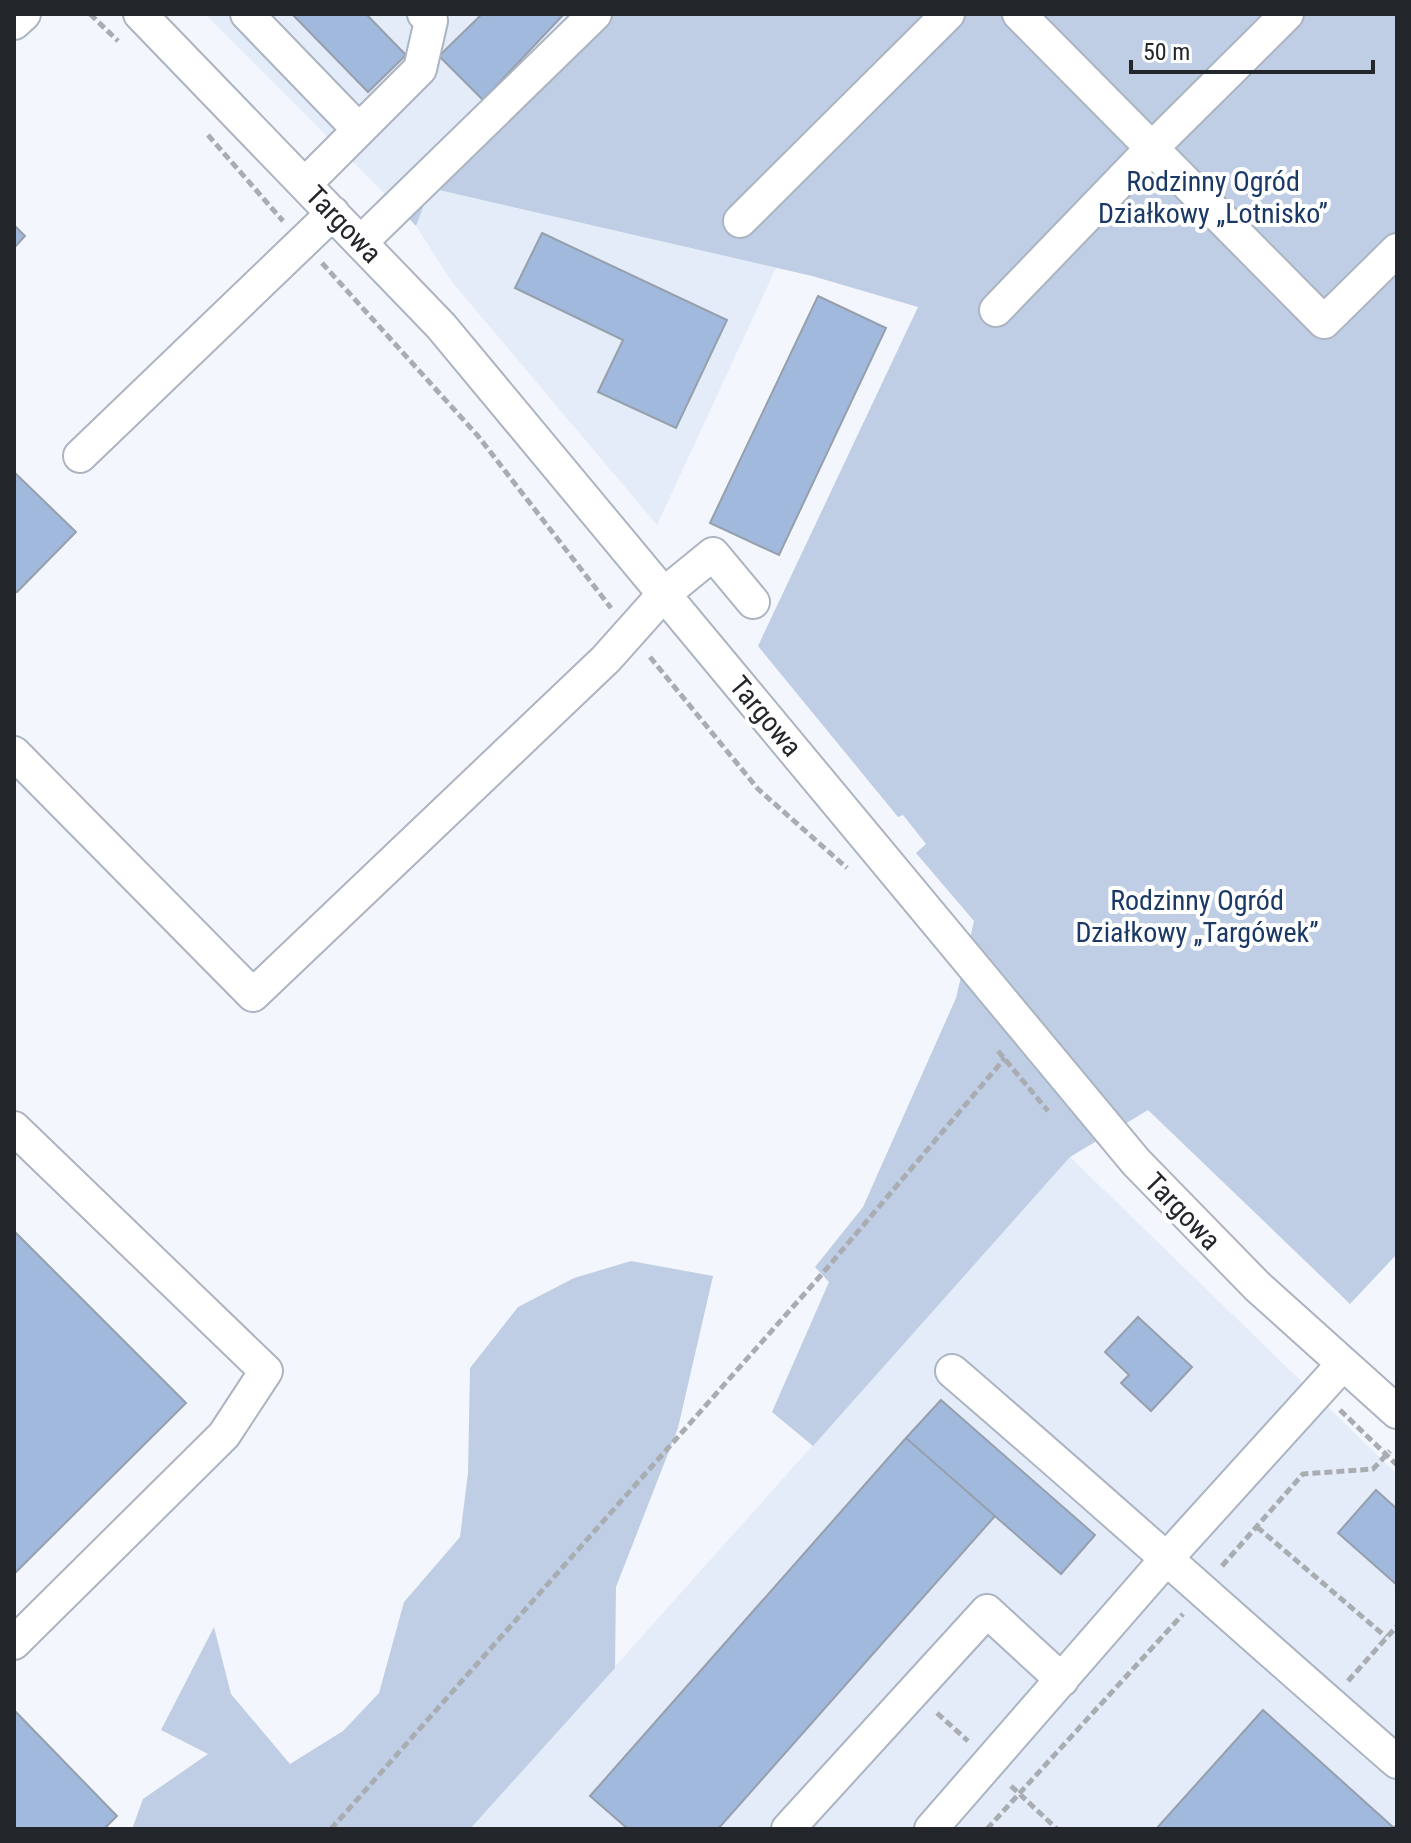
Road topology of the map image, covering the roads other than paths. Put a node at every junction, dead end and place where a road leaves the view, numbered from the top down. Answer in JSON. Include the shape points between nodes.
{"nodes":[{"id":1,"x":24,"y":14,"type":"edge"},
{"id":2,"x":140,"y":14,"type":"edge"},
{"id":3,"x":247,"y":14,"type":"edge"},
{"id":4,"x":424,"y":14,"type":"edge"},
{"id":5,"x":595,"y":14,"type":"edge"},
{"id":6,"x":948,"y":14,"type":"edge"},
{"id":7,"x":1019,"y":14,"type":"edge"},
{"id":8,"x":1287,"y":14,"type":"edge"},
{"id":9,"x":14,"y":23,"type":"edge"},
{"id":10,"x":359,"y":130,"type":"junction"},
{"id":11,"x":1152,"y":148,"type":"junction"},
{"id":12,"x":305,"y":184,"type":"junction"},
{"id":13,"x":333,"y":213,"type":"junction"},
{"id":14,"x":740,"y":221,"type":"dead end"},
{"id":15,"x":361,"y":242,"type":"junction"},
{"id":16,"x":1397,"y":250,"type":"edge"},
{"id":17,"x":996,"y":310,"type":"dead end"},
{"id":18,"x":80,"y":456,"type":"dead end"},
{"id":19,"x":664,"y":594,"type":"junction"},
{"id":20,"x":753,"y":602,"type":"dead end"},
{"id":21,"x":14,"y":753,"type":"edge"},
{"id":22,"x":14,"y":1128,"type":"edge"},
{"id":23,"x":1343,"y":1364,"type":"junction"},
{"id":24,"x":952,"y":1371,"type":"dead end"},
{"id":25,"x":1397,"y":1412,"type":"edge"},
{"id":26,"x":1168,"y":1557,"type":"junction"},
{"id":27,"x":14,"y":1643,"type":"edge"},
{"id":28,"x":1062,"y":1680,"type":"junction"},
{"id":29,"x":1397,"y":1762,"type":"edge"},
{"id":30,"x":788,"y":1829,"type":"edge"},
{"id":31,"x":931,"y":1829,"type":"edge"}],
"edges":[{"from":1,"to":9,"type":"street"},
{"from":2,"to":12,"type":"street","name":"Targowa"},
{"from":3,"to":10,"type":"street"},
{"from":4,"to":10,"type":"street","via":[[431,21],[420,69]]},
{"from":5,"to":15,"type":"street"},
{"from":6,"to":14,"type":"street"},
{"from":7,"to":11,"type":"street"},
{"from":8,"to":11,"type":"street"},
{"from":10,"to":12,"type":"street"},
{"from":11,"to":16,"type":"street","via":[[1324,322]]},
{"from":11,"to":17,"type":"street"},
{"from":12,"to":13,"type":"street","name":"Targowa"},
{"from":13,"to":15,"type":"street","name":"Targowa"},
{"from":13,"to":18,"type":"street"},
{"from":15,"to":19,"type":"street","name":"Targowa","via":[[492,385]]},
{"from":19,"to":20,"type":"street","via":[[713,554]]},
{"from":19,"to":21,"type":"street","via":[[606,659],[253,995]]},
{"from":19,"to":23,"type":"street","name":"Targowa","via":[[1136,1162]]},
{"from":22,"to":27,"type":"street","via":[[266,1371],[224,1435]]},
{"from":23,"to":25,"type":"street","name":"Targowa"},
{"from":23,"to":26,"type":"street"},
{"from":24,"to":26,"type":"street"},
{"from":26,"to":28,"type":"street"},
{"from":26,"to":29,"type":"street"},
{"from":28,"to":30,"type":"street","via":[[987,1611]]},
{"from":28,"to":31,"type":"street"}]}
